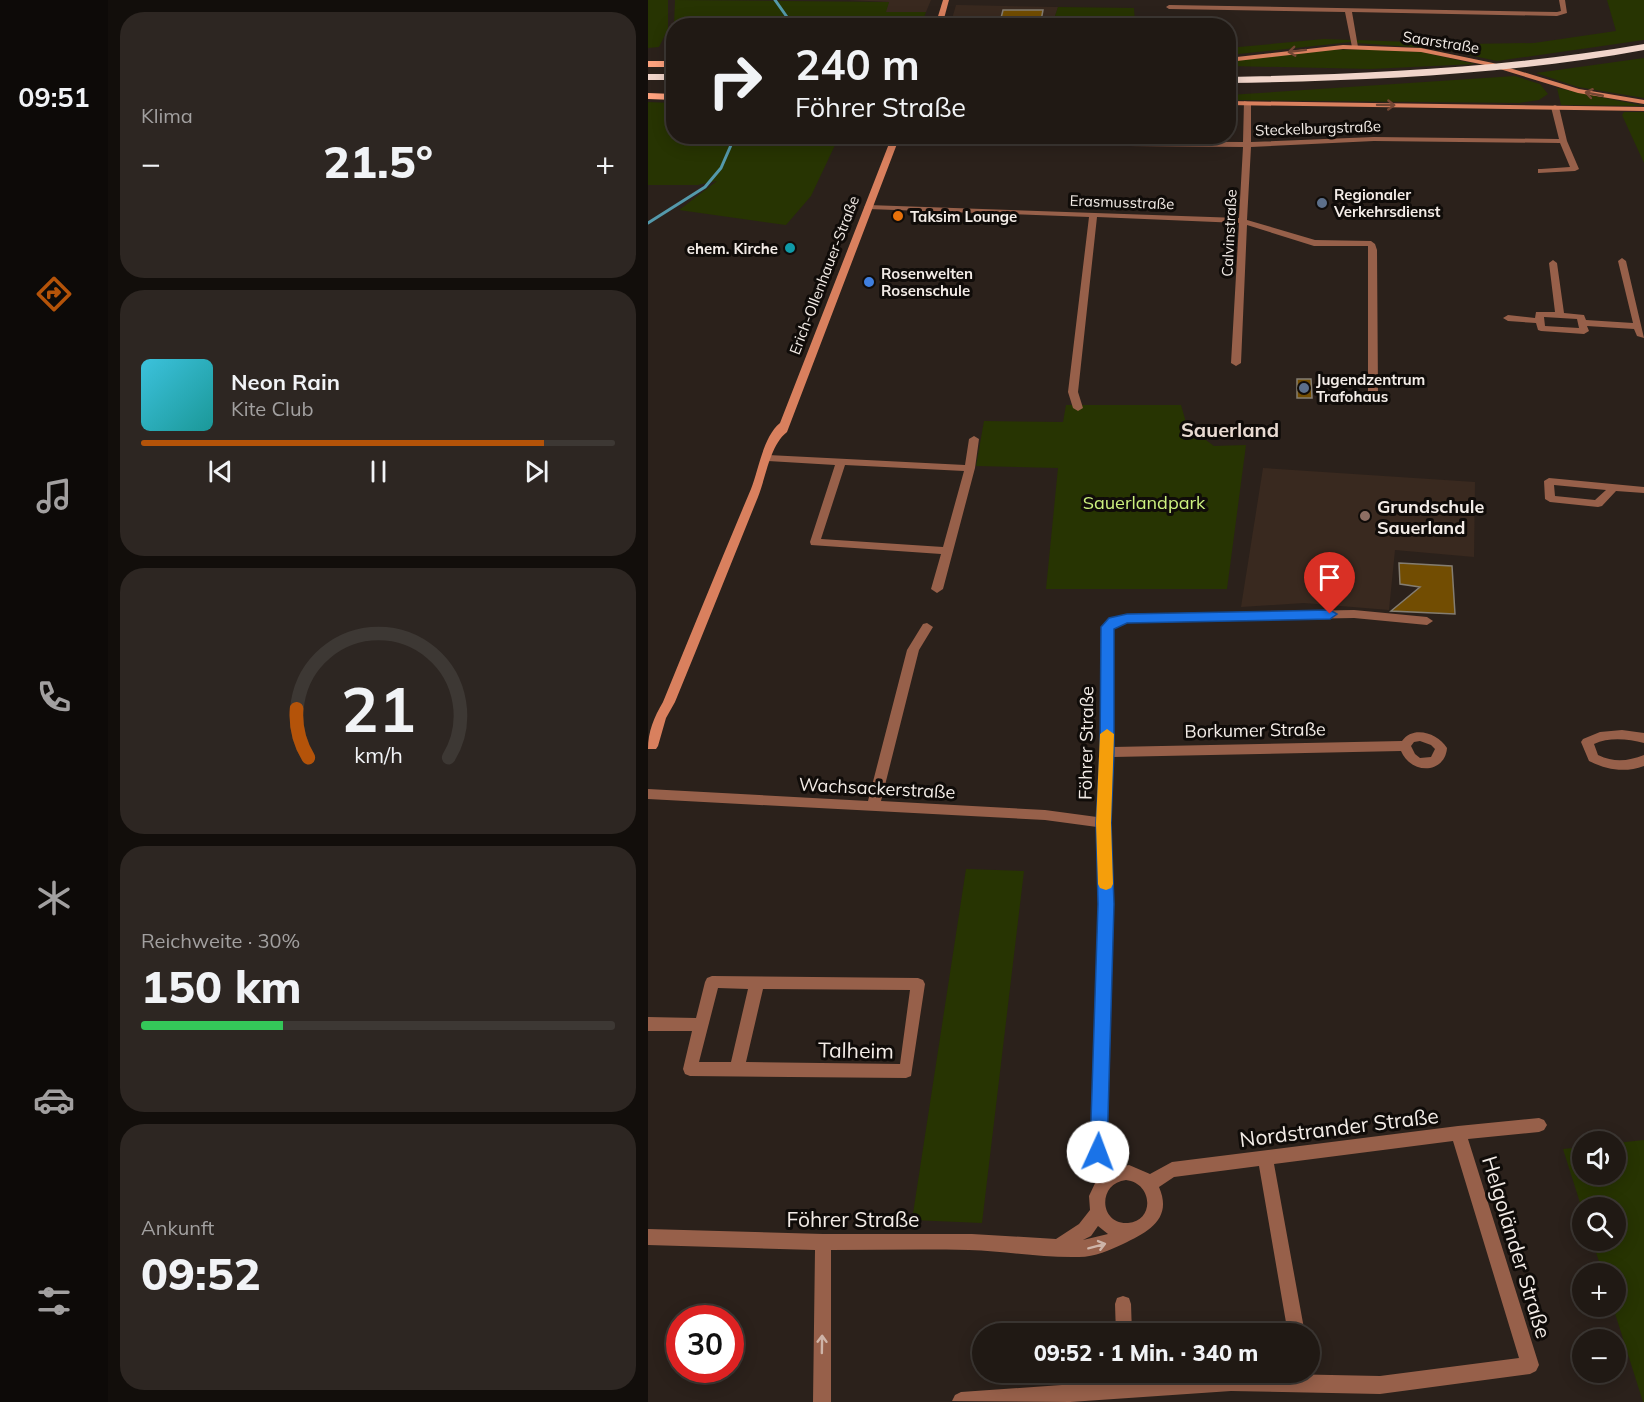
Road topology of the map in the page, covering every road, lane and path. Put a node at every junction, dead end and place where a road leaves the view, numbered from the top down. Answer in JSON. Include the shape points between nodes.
{"nodes":[{"id":1,"x":946,"y":0,"type":"edge"},
{"id":2,"x":1280,"y":0,"type":"edge"},
{"id":3,"x":1562,"y":0,"type":"edge"},
{"id":4,"x":1169,"y":7,"type":"dead end"},
{"id":5,"x":1281,"y":9,"type":"junction"},
{"id":6,"x":1348,"y":11,"type":"junction"},
{"id":7,"x":940,"y":18,"type":"edge"},
{"id":8,"x":1355,"y":47,"type":"junction"},
{"id":9,"x":1644,"y":47,"type":"edge"},
{"id":10,"x":1644,"y":52,"type":"edge"},
{"id":11,"x":1236,"y":59,"type":"edge"},
{"id":12,"x":648,"y":64,"type":"edge"},
{"id":13,"x":666,"y":64,"type":"edge"},
{"id":14,"x":1236,"y":70,"type":"edge"},
{"id":15,"x":648,"y":76,"type":"edge"},
{"id":16,"x":1372,"y":76,"type":"junction"},
{"id":17,"x":666,"y":77,"type":"edge"},
{"id":18,"x":1236,"y":80,"type":"edge"},
{"id":19,"x":648,"y":82,"type":"edge"},
{"id":20,"x":666,"y":82,"type":"edge"},
{"id":21,"x":1546,"y":82,"type":"junction"},
{"id":22,"x":1319,"y":83,"type":"junction"},
{"id":23,"x":1236,"y":85,"type":"edge"},
{"id":24,"x":1236,"y":90,"type":"edge"},
{"id":25,"x":648,"y":96,"type":"edge"},
{"id":26,"x":666,"y":97,"type":"edge"},
{"id":27,"x":1554,"y":97,"type":"junction"},
{"id":28,"x":1644,"y":102,"type":"edge"},
{"id":29,"x":1236,"y":103,"type":"edge"},
{"id":30,"x":1247,"y":103,"type":"junction"},
{"id":31,"x":1512,"y":106,"type":"junction"},
{"id":32,"x":1555,"y":107,"type":"junction"},
{"id":33,"x":1644,"y":109,"type":"edge"},
{"id":34,"x":1563,"y":141,"type":"junction"},
{"id":35,"x":893,"y":144,"type":"edge"},
{"id":36,"x":1236,"y":144,"type":"edge"},
{"id":37,"x":1247,"y":144,"type":"junction"},
{"id":38,"x":1541,"y":171,"type":"dead end"},
{"id":39,"x":868,"y":207,"type":"junction"},
{"id":40,"x":1093,"y":214,"type":"junction"},
{"id":41,"x":1243,"y":221,"type":"junction"},
{"id":42,"x":1622,"y":261,"type":"dead end"},
{"id":43,"x":1553,"y":263,"type":"dead end"},
{"id":44,"x":1560,"y":315,"type":"junction"},
{"id":45,"x":1508,"y":318,"type":"dead end"},
{"id":46,"x":1540,"y":321,"type":"junction"},
{"id":47,"x":1582,"y":323,"type":"junction"},
{"id":48,"x":1641,"y":325,"type":"edge"},
{"id":49,"x":1236,"y":363,"type":"dead end"},
{"id":50,"x":1372,"y":394,"type":"dead end"},
{"id":51,"x":1078,"y":408,"type":"dead end"},
{"id":52,"x":974,"y":439,"type":"dead end"},
{"id":53,"x":770,"y":454,"type":"junction"},
{"id":54,"x":841,"y":462,"type":"junction"},
{"id":55,"x":970,"y":468,"type":"junction"},
{"id":56,"x":1614,"y":487,"type":"junction"},
{"id":57,"x":1644,"y":490,"type":"edge"},
{"id":58,"x":946,"y":551,"type":"junction"},
{"id":59,"x":937,"y":589,"type":"dead end"},
{"id":60,"x":1427,"y":621,"type":"dead end"},
{"id":61,"x":927,"y":627,"type":"dead end"},
{"id":62,"x":1643,"y":741,"type":"edge"},
{"id":63,"x":1405,"y":746,"type":"dead end"},
{"id":64,"x":650,"y":751,"type":"edge"},
{"id":65,"x":1107,"y":752,"type":"junction"},
{"id":66,"x":1644,"y":760,"type":"edge"},
{"id":67,"x":648,"y":794,"type":"edge"},
{"id":68,"x":873,"y":806,"type":"junction"},
{"id":69,"x":1103,"y":823,"type":"junction"},
{"id":70,"x":757,"y":983,"type":"junction"},
{"id":71,"x":648,"y":1024,"type":"edge"},
{"id":72,"x":701,"y":1025,"type":"junction"},
{"id":73,"x":737,"y":1069,"type":"junction"},
{"id":74,"x":1539,"y":1125,"type":"dead end"},
{"id":75,"x":1458,"y":1133,"type":"junction"},
{"id":76,"x":1265,"y":1158,"type":"junction"},
{"id":77,"x":1106,"y":1181,"type":"junction"},
{"id":78,"x":1149,"y":1184,"type":"junction"},
{"id":79,"x":1098,"y":1212,"type":"junction"},
{"id":80,"x":1135,"y":1230,"type":"junction"},
{"id":81,"x":648,"y":1237,"type":"edge"},
{"id":82,"x":823,"y":1242,"type":"junction"},
{"id":83,"x":1057,"y":1248,"type":"junction"},
{"id":84,"x":1123,"y":1304,"type":"dead end"},
{"id":85,"x":1124,"y":1323,"type":"edge"},
{"id":86,"x":1295,"y":1323,"type":"edge"},
{"id":87,"x":1320,"y":1379,"type":"edge"},
{"id":88,"x":1110,"y":1383,"type":"edge"},
{"id":89,"x":961,"y":1401,"type":"edge"},
{"id":90,"x":822,"y":1402,"type":"edge"}],
"edges":[{"from":1,"to":7,"type":"main road"},
{"from":2,"to":5,"type":"street"},
{"from":3,"to":6,"type":"street","via":[[1565,10],[1557,14]]},
{"from":4,"to":5,"type":"street"},
{"from":5,"to":6,"type":"street"},
{"from":6,"to":8,"type":"street"},
{"from":8,"to":11,"type":"main road","name":"Saarstraße","one_way":true},
{"from":8,"to":21,"type":"main road","name":"Saarstraße","via":[[1421,50],[1491,64]]},
{"from":9,"to":16,"type":"highway","via":[[1515,66]]},
{"from":10,"to":22,"type":"highway","via":[[1505,72]]},
{"from":12,"to":13,"type":"main road"},
{"from":14,"to":16,"type":"highway"},
{"from":15,"to":17,"type":"highway"},
{"from":16,"to":18,"type":"highway"},
{"from":19,"to":20,"type":"highway"},
{"from":21,"to":27,"type":"main road"},
{"from":28,"to":21,"type":"main road","name":"Saarstraße","one_way":true},
{"from":22,"to":23,"type":"highway"},
{"from":22,"to":24,"type":"highway"},
{"from":25,"to":26,"type":"main road"},
{"from":27,"to":31,"type":"main road","via":[[1536,105]]},
{"from":27,"to":32,"type":"main road"},
{"from":29,"to":30,"type":"main road"},
{"from":30,"to":31,"type":"main road","one_way":true},
{"from":30,"to":37,"type":"street","name":"Calvinstraße"},
{"from":31,"to":32,"type":"main road"},
{"from":32,"to":33,"type":"main road"},
{"from":32,"to":34,"type":"street"},
{"from":34,"to":37,"type":"street","name":"Steckelburgstraße"},
{"from":34,"to":38,"type":"street","via":[[1575,170]]},
{"from":35,"to":39,"type":"main road","name":"Erich-Ollenhauer-Straße"},
{"from":36,"to":37,"type":"street","name":"Steckelburgstraße"},
{"from":37,"to":41,"type":"street","name":"Calvinstraße"},
{"from":39,"to":40,"type":"street","name":"Erasmusstraße"},
{"from":39,"to":53,"type":"main road","name":"Erich-Ollenhauer-Straße","via":[[780,439]]},
{"from":40,"to":41,"type":"street","name":"Erasmusstraße"},
{"from":40,"to":51,"type":"street","via":[[1073,392]]},
{"from":41,"to":49,"type":"street","name":"Calvinstraße"},
{"from":41,"to":50,"type":"street","name":"Erasmusstraße","via":[[1314,243],[1371,244]]},
{"from":42,"to":48,"type":"street"},
{"from":43,"to":44,"type":"street"},
{"from":44,"to":46,"type":"street","via":[[1539,314]]},
{"from":44,"to":47,"type":"street","via":[[1581,317]]},
{"from":45,"to":46,"type":"street"},
{"from":46,"to":47,"type":"street","via":[[1541,328],[1584,331]]},
{"from":47,"to":48,"type":"street"},
{"from":52,"to":55,"type":"street"},
{"from":53,"to":54,"type":"street"},
{"from":53,"to":64,"type":"main road","name":"Erich-Ollenhauer-Straße","via":[[669,702],[668,718]]},
{"from":54,"to":55,"type":"street"},
{"from":54,"to":58,"type":"street","via":[[814,542]]},
{"from":55,"to":58,"type":"street"},
{"from":56,"to":56,"type":"street","via":[[1591,485],[1549,481],[1550,499],[1598,504]]},
{"from":56,"to":57,"type":"street"},
{"from":58,"to":59,"type":"street"},
{"from":60,"to":65,"type":"street","name":"Föhrer Straße","via":[[1354,614],[1114,621],[1107,627]]},
{"from":61,"to":68,"type":"street","via":[[914,650]]},
{"from":62,"to":66,"type":"street","via":[[1596,736],[1587,742],[1593,758],[1606,765]]},
{"from":63,"to":65,"type":"street","name":"Borkumer Straße"},
{"from":65,"to":69,"type":"street","name":"Föhrer Straße"},
{"from":67,"to":68,"type":"street","name":"Wachsackerstraße"},
{"from":68,"to":69,"type":"street","name":"Wachsackerstraße","via":[[1045,815]]},
{"from":69,"to":77,"type":"street","name":"Föhrer Straße","via":[[1106,904],[1098,1152]]},
{"from":70,"to":72,"type":"street","name":"Talheim","via":[[712,982]]},
{"from":70,"to":73,"type":"street"},
{"from":70,"to":73,"type":"street","name":"Talheim","via":[[918,984],[906,1071]]},
{"from":71,"to":72,"type":"street"},
{"from":72,"to":73,"type":"street","name":"Talheim","via":[[690,1069]]},
{"from":74,"to":75,"type":"street","name":"Nordstrander Straße"},
{"from":75,"to":76,"type":"street","name":"Nordstrander Straße"},
{"from":75,"to":87,"type":"street","name":"Helgoländer Straße","via":[[1530,1365],[1380,1386]]},
{"from":76,"to":78,"type":"street","name":"Nordstrander Straße","via":[[1172,1170]]},
{"from":76,"to":86,"type":"street"},
{"from":77,"to":78,"type":"street","via":[[1133,1174]]},
{"from":77,"to":79,"type":"street","via":[[1097,1195]]},
{"from":78,"to":80,"type":"street","name":"Föhrer Straße","via":[[1154,1192],[1154,1210],[1150,1219]]},
{"from":79,"to":80,"type":"street","via":[[1117,1231]]},
{"from":79,"to":83,"type":"street","via":[[1085,1230]]},
{"from":83,"to":80,"type":"street","name":"Föhrer Straße","one_way":true,"via":[[1094,1248]]},
{"from":81,"to":82,"type":"street","name":"Föhrer Straße"},
{"from":82,"to":83,"type":"street","name":"Föhrer Straße","via":[[972,1242]]},
{"from":90,"to":82,"type":"street","one_way":true},
{"from":84,"to":85,"type":"street"},
{"from":88,"to":89,"type":"street","name":"Helgoländer Straße"}]}
